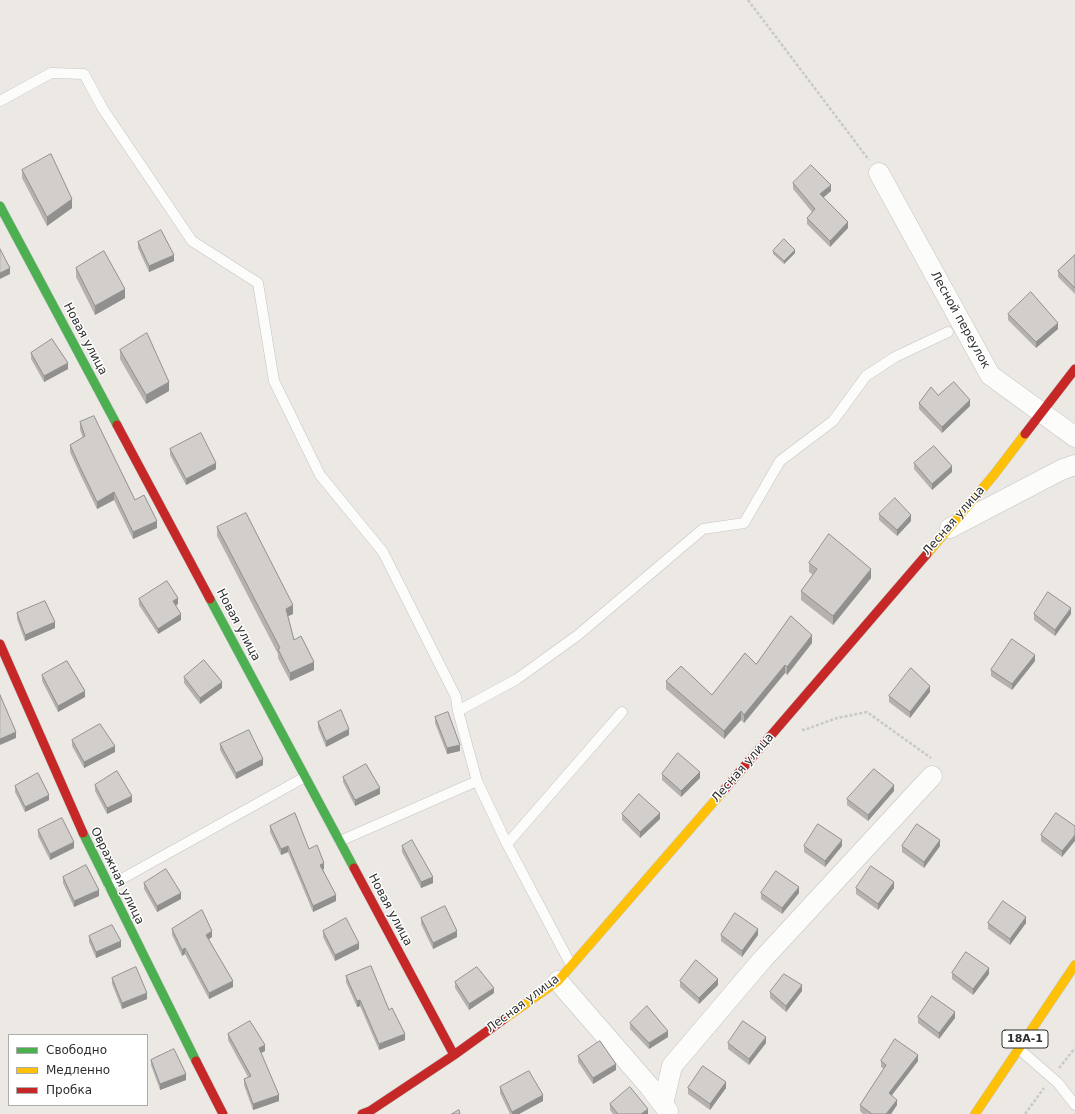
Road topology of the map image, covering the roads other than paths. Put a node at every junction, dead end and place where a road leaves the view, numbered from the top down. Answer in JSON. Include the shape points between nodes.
{"nodes":[{"id":1,"x":0,"y":101,"type":"edge"},
{"id":2,"x":879,"y":173,"type":"road end"},
{"id":3,"x":0,"y":206,"type":"edge"},
{"id":4,"x":948,"y":332,"type":"dead end"},
{"id":5,"x":1075,"y":369,"type":"edge"},
{"id":6,"x":1042,"y":412,"type":"junction"},
{"id":7,"x":1075,"y":436,"type":"edge"},
{"id":8,"x":1075,"y":465,"type":"edge"},
{"id":9,"x":947,"y":530,"type":"junction"},
{"id":10,"x":0,"y":644,"type":"edge"},
{"id":11,"x":458,"y":711,"type":"junction"},
{"id":12,"x":622,"y":712,"type":"dead end"},
{"id":13,"x":932,"y":776,"type":"road end"},
{"id":14,"x":305,"y":777,"type":"junction"},
{"id":15,"x":477,"y":781,"type":"junction"},
{"id":16,"x":340,"y":841,"type":"junction"},
{"id":17,"x":507,"y":844,"type":"junction"},
{"id":18,"x":109,"y":886,"type":"junction"},
{"id":19,"x":571,"y":965,"type":"junction"},
{"id":20,"x":1075,"y":965,"type":"edge"},
{"id":21,"x":558,"y":981,"type":"junction"},
{"id":22,"x":1019,"y":1049,"type":"junction"},
{"id":23,"x":454,"y":1055,"type":"junction"},
{"id":24,"x":1075,"y":1105,"type":"edge"},
{"id":25,"x":667,"y":1109,"type":"edge"},
{"id":26,"x":223,"y":1114,"type":"edge"},
{"id":27,"x":362,"y":1114,"type":"edge"},
{"id":28,"x":976,"y":1114,"type":"edge"}],
"edges":[{"from":1,"to":11,"type":"lane","via":[[50,73],[84,74],[103,109],[192,240],[258,283],[274,381],[320,475],[383,552],[456,697]]},
{"from":2,"to":6,"type":"street","name":"Лесной переулок","via":[[990,374]]},
{"from":3,"to":14,"type":"street","name":"Новая улица"},
{"from":4,"to":11,"type":"lane","via":[[895,357],[866,376],[832,421],[780,461],[744,523],[704,529],[578,635],[516,680]]},
{"from":5,"to":6,"type":"street","name":"Лесная улица"},
{"from":6,"to":7,"type":"street","name":"Лесной переулок"},
{"from":6,"to":9,"type":"street","name":"Лесная улица"},
{"from":8,"to":9,"type":"street"},
{"from":9,"to":19,"type":"street","name":"Лесная улица"},
{"from":10,"to":18,"type":"street","name":"Овражная улица","via":[[87,843]]},
{"from":11,"to":15,"type":"lane"},
{"from":12,"to":17,"type":"lane"},
{"from":13,"to":25,"type":"street","via":[[762,960],[672,1066]]},
{"from":14,"to":16,"type":"street","name":"Новая улица"},
{"from":14,"to":18,"type":"lane"},
{"from":15,"to":16,"type":"lane"},
{"from":15,"to":17,"type":"lane"},
{"from":16,"to":23,"type":"street","name":"Новая улица"},
{"from":17,"to":19,"type":"lane"},
{"from":18,"to":26,"type":"street","name":"Овражная улица"},
{"from":19,"to":21,"type":"street","name":"Лесная улица"},
{"from":20,"to":22,"type":"street","number":"18А-1"},
{"from":21,"to":23,"type":"street","name":"Лесная улица"},
{"from":21,"to":25,"type":"street"},
{"from":22,"to":24,"type":"lane","via":[[1058,1084]]},
{"from":22,"to":28,"type":"street","number":"18А-1"},
{"from":23,"to":27,"type":"street","name":"Лесная улица"}]}
